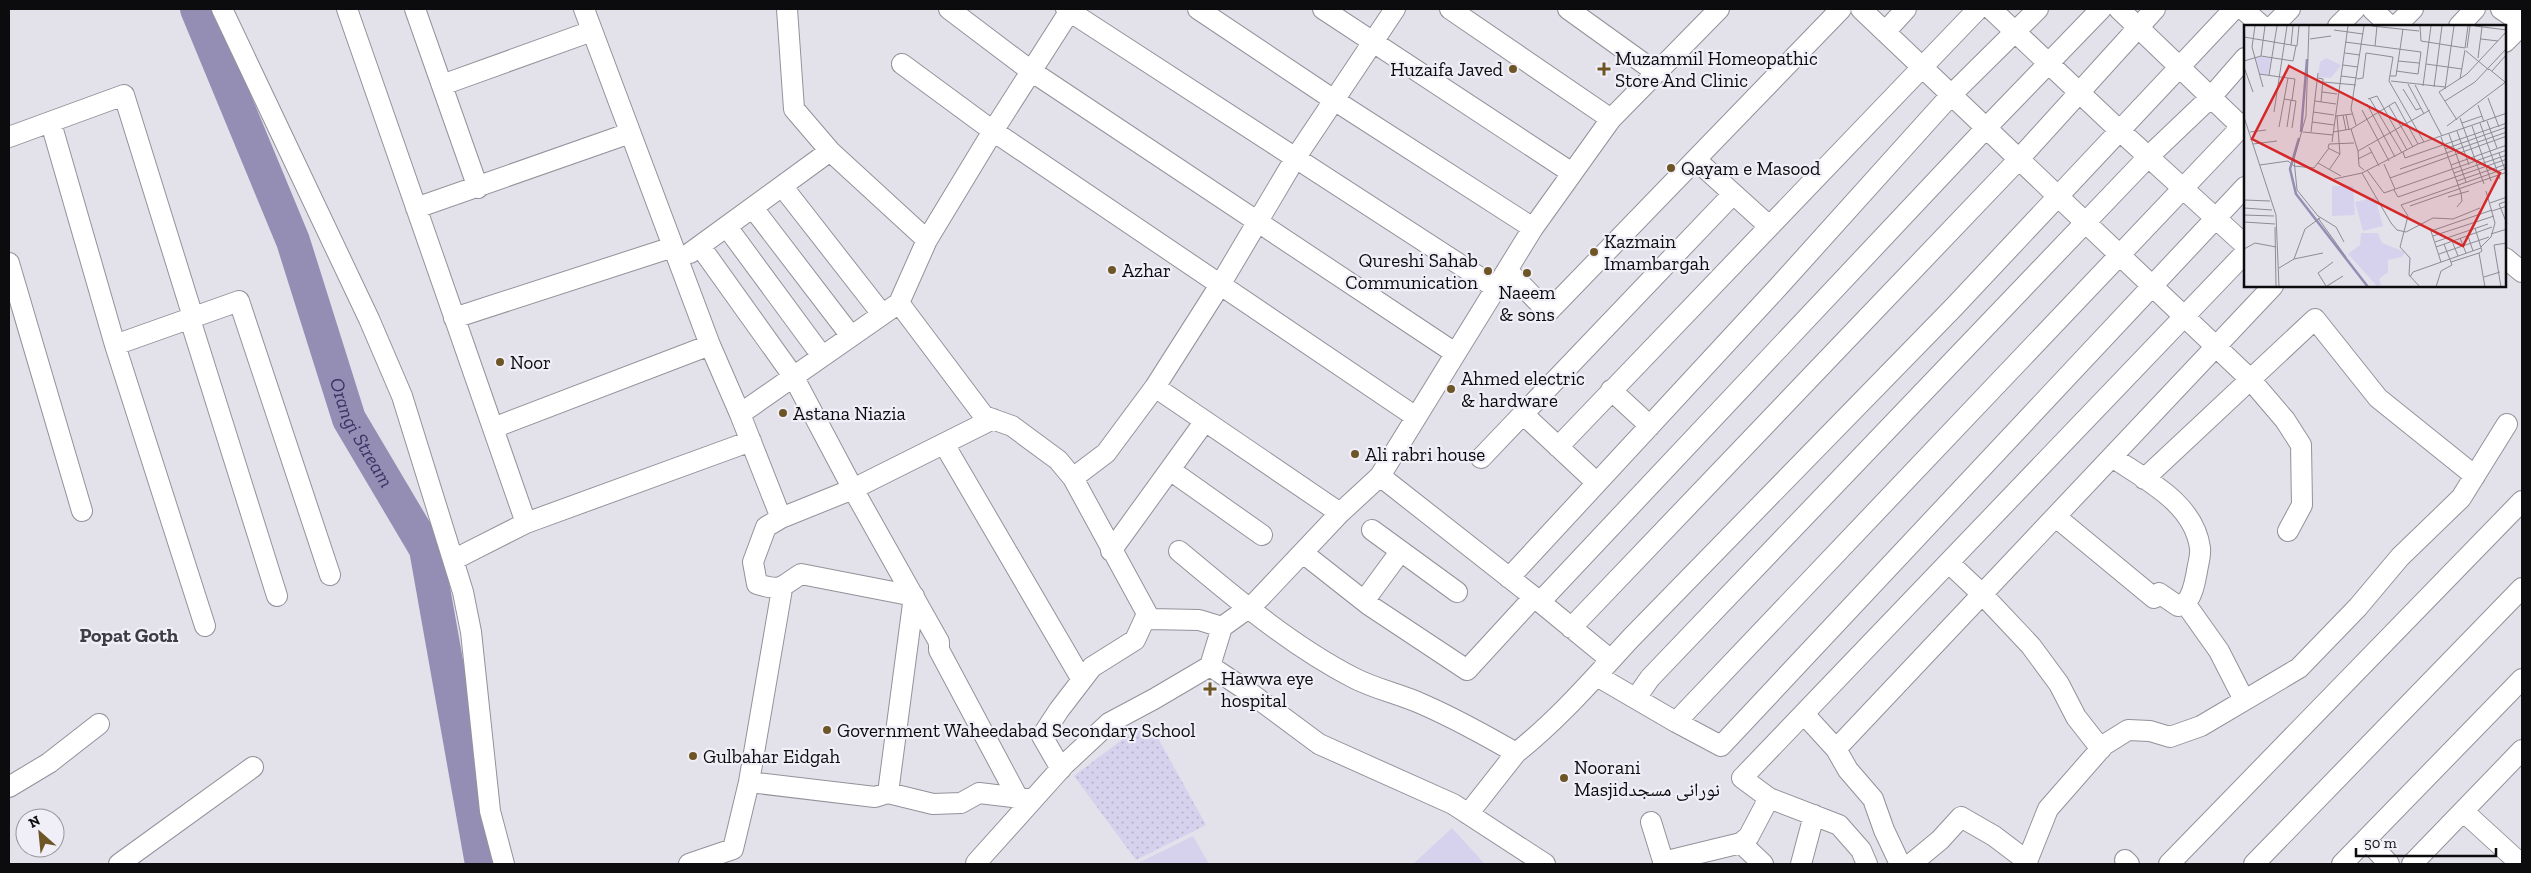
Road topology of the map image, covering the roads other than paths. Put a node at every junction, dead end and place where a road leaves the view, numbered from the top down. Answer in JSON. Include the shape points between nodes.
{"nodes":[{"id":1,"x":222,"y":9,"type":"edge"},
{"id":2,"x":347,"y":9,"type":"edge"},
{"id":3,"x":415,"y":9,"type":"edge"},
{"id":4,"x":584,"y":9,"type":"edge"},
{"id":5,"x":787,"y":9,"type":"edge"},
{"id":6,"x":948,"y":9,"type":"edge"},
{"id":7,"x":1069,"y":9,"type":"edge"},
{"id":8,"x":1198,"y":9,"type":"edge"},
{"id":9,"x":1323,"y":9,"type":"edge"},
{"id":10,"x":1395,"y":9,"type":"edge"},
{"id":11,"x":1450,"y":9,"type":"edge"},
{"id":12,"x":1568,"y":9,"type":"edge"},
{"id":13,"x":1719,"y":9,"type":"edge"},
{"id":14,"x":1841,"y":9,"type":"edge"},
{"id":15,"x":1861,"y":9,"type":"edge"},
{"id":16,"x":1906,"y":9,"type":"edge"},
{"id":17,"x":1978,"y":9,"type":"edge"},
{"id":18,"x":1991,"y":9,"type":"edge"},
{"id":19,"x":2038,"y":9,"type":"edge"},
{"id":20,"x":2101,"y":9,"type":"edge"},
{"id":21,"x":2119,"y":9,"type":"edge"},
{"id":22,"x":2155,"y":9,"type":"edge"},
{"id":23,"x":2234,"y":9,"type":"edge"},
{"id":24,"x":2243,"y":9,"type":"edge"},
{"id":25,"x":2290,"y":9,"type":"edge"},
{"id":26,"x":2355,"y":9,"type":"edge"},
{"id":27,"x":2372,"y":9,"type":"edge"},
{"id":28,"x":2413,"y":9,"type":"edge"},
{"id":29,"x":2475,"y":9,"type":"edge"},
{"id":30,"x":2501,"y":9,"type":"edge"},
{"id":31,"x":2522,"y":24,"type":"edge"},
{"id":32,"x":2261,"y":25,"type":"edge"},
{"id":33,"x":2274,"y":25,"type":"edge"},
{"id":34,"x":2339,"y":25,"type":"edge"},
{"id":35,"x":2389,"y":25,"type":"edge"},
{"id":36,"x":2397,"y":25,"type":"edge"},
{"id":37,"x":2460,"y":25,"type":"edge"},
{"id":38,"x":2138,"y":27,"type":"junction"},
{"id":39,"x":592,"y":31,"type":"junction"},
{"id":40,"x":1885,"y":32,"type":"junction"},
{"id":41,"x":2016,"y":32,"type":"junction"},
{"id":42,"x":2506,"y":41,"type":"edge"},
{"id":43,"x":1373,"y":42,"type":"junction"},
{"id":44,"x":2244,"y":59,"type":"edge"},
{"id":45,"x":2048,"y":63,"type":"junction"},
{"id":46,"x":902,"y":64,"type":"dead end"},
{"id":47,"x":1922,"y":67,"type":"junction"},
{"id":48,"x":2179,"y":67,"type":"junction"},
{"id":49,"x":1031,"y":71,"type":"junction"},
{"id":50,"x":1657,"y":72,"type":"junction"},
{"id":51,"x":442,"y":85,"type":"junction"},
{"id":52,"x":2079,"y":92,"type":"junction"},
{"id":53,"x":1951,"y":95,"type":"junction"},
{"id":54,"x":2211,"y":97,"type":"junction"},
{"id":55,"x":1334,"y":100,"type":"junction"},
{"id":56,"x":1611,"y":120,"type":"junction"},
{"id":57,"x":51,"y":123,"type":"junction"},
{"id":58,"x":2244,"y":127,"type":"edge"},
{"id":59,"x":1986,"y":128,"type":"junction"},
{"id":60,"x":2119,"y":130,"type":"junction"},
{"id":61,"x":993,"y":131,"type":"junction"},
{"id":62,"x":630,"y":133,"type":"junction"},
{"id":63,"x":9,"y":137,"type":"edge"},
{"id":64,"x":830,"y":151,"type":"junction"},
{"id":65,"x":1296,"y":157,"type":"junction"},
{"id":66,"x":2148,"y":157,"type":"junction"},
{"id":67,"x":2019,"y":159,"type":"junction"},
{"id":68,"x":1696,"y":160,"type":"junction"},
{"id":69,"x":1572,"y":173,"type":"junction"},
{"id":70,"x":782,"y":186,"type":"junction"},
{"id":71,"x":478,"y":188,"type":"junction"},
{"id":72,"x":2182,"y":188,"type":"junction"},
{"id":73,"x":2244,"y":188,"type":"edge"},
{"id":74,"x":1733,"y":194,"type":"junction"},
{"id":75,"x":2057,"y":196,"type":"junction"},
{"id":76,"x":416,"y":208,"type":"junction"},
{"id":77,"x":753,"y":208,"type":"junction"},
{"id":78,"x":2215,"y":218,"type":"junction"},
{"id":79,"x":1259,"y":221,"type":"junction"},
{"id":80,"x":2086,"y":223,"type":"junction"},
{"id":81,"x":1769,"y":226,"type":"junction"},
{"id":82,"x":727,"y":227,"type":"junction"},
{"id":83,"x":1533,"y":228,"type":"junction"},
{"id":84,"x":928,"y":240,"type":"junction"},
{"id":85,"x":2244,"y":244,"type":"edge"},
{"id":86,"x":700,"y":246,"type":"junction"},
{"id":87,"x":676,"y":254,"type":"junction"},
{"id":88,"x":2119,"y":254,"type":"junction"},
{"id":89,"x":2244,"y":254,"type":"edge"},
{"id":90,"x":2506,"y":259,"type":"edge"},
{"id":91,"x":9,"y":263,"type":"edge"},
{"id":92,"x":1507,"y":270,"type":"junction"},
{"id":93,"x":2522,"y":272,"type":"edge"},
{"id":94,"x":1220,"y":285,"type":"junction"},
{"id":95,"x":2153,"y":287,"type":"junction"},
{"id":96,"x":1496,"y":288,"type":"junction"},
{"id":97,"x":2271,"y":288,"type":"edge"},
{"id":98,"x":899,"y":303,"type":"junction"},
{"id":99,"x":882,"y":314,"type":"junction"},
{"id":100,"x":2185,"y":317,"type":"junction"},
{"id":101,"x":191,"y":318,"type":"junction"},
{"id":102,"x":454,"y":318,"type":"junction"},
{"id":103,"x":852,"y":336,"type":"junction"},
{"id":104,"x":115,"y":344,"type":"junction"},
{"id":105,"x":710,"y":345,"type":"junction"},
{"id":106,"x":2216,"y":347,"type":"junction"},
{"id":107,"x":1455,"y":353,"type":"junction"},
{"id":108,"x":822,"y":356,"type":"junction"},
{"id":109,"x":793,"y":376,"type":"junction"},
{"id":110,"x":2250,"y":379,"type":"junction"},
{"id":111,"x":1155,"y":387,"type":"junction"},
{"id":112,"x":1611,"y":390,"type":"junction"},
{"id":113,"x":740,"y":414,"type":"junction"},
{"id":114,"x":1523,"y":414,"type":"junction"},
{"id":115,"x":1416,"y":417,"type":"junction"},
{"id":116,"x":993,"y":419,"type":"junction"},
{"id":117,"x":1205,"y":422,"type":"junction"},
{"id":118,"x":2507,"y":424,"type":"dead end"},
{"id":119,"x":1650,"y":426,"type":"junction"},
{"id":120,"x":493,"y":428,"type":"junction"},
{"id":121,"x":751,"y":441,"type":"junction"},
{"id":122,"x":944,"y":444,"type":"junction"},
{"id":123,"x":1558,"y":447,"type":"junction"},
{"id":124,"x":2112,"y":457,"type":"junction"},
{"id":125,"x":1481,"y":458,"type":"dead end"},
{"id":126,"x":1170,"y":470,"type":"junction"},
{"id":127,"x":1380,"y":476,"type":"junction"},
{"id":128,"x":2475,"y":476,"type":"junction"},
{"id":129,"x":1073,"y":478,"type":"junction"},
{"id":130,"x":2144,"y":479,"type":"junction"},
{"id":131,"x":1597,"y":483,"type":"junction"},
{"id":132,"x":853,"y":489,"type":"junction"},
{"id":133,"x":2522,"y":502,"type":"edge"},
{"id":134,"x":82,"y":511,"type":"dead end"},
{"id":135,"x":1340,"y":513,"type":"junction"},
{"id":136,"x":2056,"y":517,"type":"junction"},
{"id":137,"x":781,"y":518,"type":"junction"},
{"id":138,"x":526,"y":523,"type":"junction"},
{"id":139,"x":1372,"y":530,"type":"dead end"},
{"id":140,"x":2288,"y":531,"type":"dead end"},
{"id":141,"x":1262,"y":535,"type":"dead end"},
{"id":142,"x":1111,"y":551,"type":"junction"},
{"id":143,"x":1178,"y":551,"type":"dead end"},
{"id":144,"x":1400,"y":552,"type":"junction"},
{"id":145,"x":1303,"y":553,"type":"junction"},
{"id":146,"x":453,"y":560,"type":"junction"},
{"id":147,"x":1949,"y":563,"type":"junction"},
{"id":148,"x":330,"y":575,"type":"dead end"},
{"id":149,"x":1509,"y":578,"type":"junction"},
{"id":150,"x":2522,"y":588,"type":"edge"},
{"id":151,"x":782,"y":589,"type":"junction"},
{"id":152,"x":1457,"y":592,"type":"dead end"},
{"id":153,"x":1983,"y":594,"type":"junction"},
{"id":154,"x":277,"y":596,"type":"dead end"},
{"id":155,"x":914,"y":596,"type":"junction"},
{"id":156,"x":1537,"y":599,"type":"junction"},
{"id":157,"x":1364,"y":601,"type":"junction"},
{"id":158,"x":2185,"y":603,"type":"junction"},
{"id":159,"x":1248,"y":608,"type":"junction"},
{"id":160,"x":1147,"y":614,"type":"junction"},
{"id":161,"x":206,"y":626,"type":"dead end"},
{"id":162,"x":1222,"y":627,"type":"junction"},
{"id":163,"x":1571,"y":628,"type":"junction"},
{"id":164,"x":1611,"y":660,"type":"junction"},
{"id":165,"x":1210,"y":666,"type":"junction"},
{"id":166,"x":1597,"y":676,"type":"junction"},
{"id":167,"x":2522,"y":679,"type":"edge"},
{"id":168,"x":1082,"y":680,"type":"junction"},
{"id":169,"x":1636,"y":698,"type":"junction"},
{"id":170,"x":2244,"y":700,"type":"junction"},
{"id":171,"x":1804,"y":714,"type":"junction"},
{"id":172,"x":1676,"y":722,"type":"junction"},
{"id":173,"x":99,"y":724,"type":"dead end"},
{"id":174,"x":1836,"y":749,"type":"junction"},
{"id":175,"x":2101,"y":749,"type":"junction"},
{"id":176,"x":2522,"y":750,"type":"edge"},
{"id":177,"x":1516,"y":753,"type":"junction"},
{"id":178,"x":252,"y":767,"type":"dead end"},
{"id":179,"x":1061,"y":769,"type":"junction"},
{"id":180,"x":749,"y":782,"type":"junction"},
{"id":181,"x":9,"y":787,"type":"edge"},
{"id":182,"x":888,"y":793,"type":"junction"},
{"id":183,"x":1026,"y":798,"type":"junction"},
{"id":184,"x":1769,"y":798,"type":"junction"},
{"id":185,"x":2463,"y":811,"type":"junction"},
{"id":186,"x":1468,"y":814,"type":"junction"},
{"id":187,"x":1814,"y":815,"type":"junction"},
{"id":188,"x":1651,"y":822,"type":"dead end"},
{"id":189,"x":2366,"y":839,"type":"junction"},
{"id":190,"x":1740,"y":843,"type":"junction"},
{"id":191,"x":976,"y":863,"type":"dead end"},
{"id":192,"x":1663,"y":863,"type":"edge"},
{"id":193,"x":2026,"y":863,"type":"edge"},
{"id":194,"x":119,"y":864,"type":"edge"},
{"id":195,"x":504,"y":864,"type":"edge"},
{"id":196,"x":689,"y":864,"type":"edge"},
{"id":197,"x":1545,"y":864,"type":"edge"},
{"id":198,"x":1763,"y":864,"type":"edge"},
{"id":199,"x":1802,"y":864,"type":"edge"},
{"id":200,"x":1868,"y":864,"type":"edge"},
{"id":201,"x":1900,"y":864,"type":"edge"},
{"id":202,"x":1911,"y":864,"type":"edge"},
{"id":203,"x":2169,"y":864,"type":"edge"},
{"id":204,"x":2254,"y":864,"type":"edge"},
{"id":205,"x":2342,"y":864,"type":"edge"},
{"id":206,"x":2389,"y":864,"type":"edge"},
{"id":207,"x":2412,"y":864,"type":"edge"},
{"id":208,"x":2521,"y":864,"type":"edge"}],
"edges":[{"from":1,"to":146,"type":"street","via":[[365,310],[398,388]]},
{"from":2,"to":76,"type":"street"},
{"from":3,"to":51,"type":"street"},
{"from":4,"to":39,"type":"street"},
{"from":5,"to":64,"type":"street","via":[[794,110]]},
{"from":6,"to":49,"type":"street"},
{"from":7,"to":49,"type":"street"},
{"from":7,"to":65,"type":"street"},
{"from":8,"to":55,"type":"street"},
{"from":9,"to":43,"type":"street"},
{"from":10,"to":43,"type":"street"},
{"from":11,"to":56,"type":"street"},
{"from":12,"to":50,"type":"street"},
{"from":13,"to":50,"type":"street"},
{"from":14,"to":68,"type":"street"},
{"from":15,"to":40,"type":"street"},
{"from":16,"to":40,"type":"street"},
{"from":17,"to":47,"type":"street"},
{"from":18,"to":41,"type":"street"},
{"from":19,"to":41,"type":"street"},
{"from":20,"to":45,"type":"street"},
{"from":21,"to":38,"type":"street"},
{"from":22,"to":38,"type":"street"},
{"from":23,"to":48,"type":"street"},
{"from":24,"to":32,"type":"street"},
{"from":25,"to":33,"type":"street"},
{"from":26,"to":34,"type":"street"},
{"from":27,"to":35,"type":"street"},
{"from":28,"to":36,"type":"street"},
{"from":29,"to":37,"type":"street"},
{"from":30,"to":31,"type":"street"},
{"from":31,"to":42,"type":"street"},
{"from":38,"to":48,"type":"street"},
{"from":38,"to":52,"type":"street"},
{"from":39,"to":51,"type":"street"},
{"from":39,"to":62,"type":"street"},
{"from":40,"to":47,"type":"street"},
{"from":41,"to":45,"type":"street"},
{"from":41,"to":53,"type":"street"},
{"from":43,"to":55,"type":"street"},
{"from":43,"to":69,"type":"street"},
{"from":44,"to":54,"type":"street"},
{"from":45,"to":52,"type":"street"},
{"from":45,"to":59,"type":"street"},
{"from":46,"to":61,"type":"street"},
{"from":47,"to":53,"type":"street"},
{"from":47,"to":81,"type":"street"},
{"from":48,"to":54,"type":"street"},
{"from":48,"to":60,"type":"street"},
{"from":49,"to":61,"type":"street"},
{"from":49,"to":79,"type":"street"},
{"from":50,"to":56,"type":"street"},
{"from":51,"to":71,"type":"street"},
{"from":52,"to":60,"type":"street"},
{"from":52,"to":67,"type":"street"},
{"from":53,"to":59,"type":"street"},
{"from":53,"to":119,"type":"street"},
{"from":54,"to":58,"type":"street"},
{"from":54,"to":66,"type":"street"},
{"from":55,"to":65,"type":"street"},
{"from":55,"to":83,"type":"street"},
{"from":56,"to":69,"type":"street"},
{"from":57,"to":63,"type":"street"},
{"from":57,"to":101,"type":"street","via":[[124,95]]},
{"from":57,"to":104,"type":"street"},
{"from":58,"to":72,"type":"street"},
{"from":59,"to":67,"type":"street"},
{"from":59,"to":156,"type":"street"},
{"from":60,"to":66,"type":"street"},
{"from":60,"to":75,"type":"street"},
{"from":61,"to":84,"type":"street"},
{"from":61,"to":94,"type":"street"},
{"from":62,"to":71,"type":"street"},
{"from":62,"to":87,"type":"street"},
{"from":64,"to":70,"type":"street"},
{"from":64,"to":84,"type":"street"},
{"from":65,"to":79,"type":"street"},
{"from":65,"to":96,"type":"street"},
{"from":66,"to":72,"type":"street"},
{"from":66,"to":80,"type":"street"},
{"from":67,"to":75,"type":"street"},
{"from":67,"to":163,"type":"street"},
{"from":68,"to":74,"type":"street"},
{"from":68,"to":92,"type":"street","via":[[1548,312]]},
{"from":69,"to":83,"type":"street"},
{"from":70,"to":77,"type":"street"},
{"from":70,"to":99,"type":"street"},
{"from":71,"to":76,"type":"street"},
{"from":72,"to":78,"type":"street"},
{"from":72,"to":88,"type":"street"},
{"from":73,"to":78,"type":"street"},
{"from":74,"to":81,"type":"street"},
{"from":74,"to":114,"type":"street"},
{"from":75,"to":80,"type":"street"},
{"from":75,"to":164,"type":"street","via":[[1933,329]]},
{"from":76,"to":102,"type":"street"},
{"from":77,"to":82,"type":"street"},
{"from":77,"to":103,"type":"street"},
{"from":78,"to":85,"type":"street"},
{"from":78,"to":95,"type":"street"},
{"from":79,"to":94,"type":"street"},
{"from":79,"to":107,"type":"street"},
{"from":80,"to":88,"type":"street"},
{"from":80,"to":169,"type":"street","via":[[1650,678]]},
{"from":81,"to":112,"type":"street"},
{"from":82,"to":86,"type":"street"},
{"from":82,"to":108,"type":"street"},
{"from":83,"to":92,"type":"street"},
{"from":84,"to":98,"type":"street"},
{"from":86,"to":87,"type":"street"},
{"from":86,"to":109,"type":"street"},
{"from":87,"to":102,"type":"street"},
{"from":87,"to":105,"type":"street"},
{"from":88,"to":95,"type":"street"},
{"from":88,"to":172,"type":"street"},
{"from":89,"to":100,"type":"street"},
{"from":90,"to":93,"type":"street"},
{"from":91,"to":134,"type":"street"},
{"from":92,"to":96,"type":"street"},
{"from":94,"to":111,"type":"street"},
{"from":94,"to":115,"type":"street"},
{"from":95,"to":100,"type":"street"},
{"from":95,"to":172,"type":"street","via":[[1721,746]]},
{"from":96,"to":107,"type":"street"},
{"from":97,"to":106,"type":"street"},
{"from":98,"to":99,"type":"street"},
{"from":98,"to":116,"type":"street","via":[[984,416]]},
{"from":99,"to":103,"type":"street"},
{"from":100,"to":106,"type":"street"},
{"from":100,"to":147,"type":"street"},
{"from":101,"to":104,"type":"street"},
{"from":101,"to":148,"type":"street","via":[[239,302]]},
{"from":101,"to":154,"type":"street"},
{"from":102,"to":120,"type":"street"},
{"from":103,"to":108,"type":"street"},
{"from":104,"to":161,"type":"street"},
{"from":105,"to":113,"type":"street"},
{"from":105,"to":120,"type":"street"},
{"from":106,"to":110,"type":"street"},
{"from":106,"to":124,"type":"street"},
{"from":107,"to":115,"type":"street"},
{"from":108,"to":109,"type":"street"},
{"from":109,"to":113,"type":"street"},
{"from":109,"to":132,"type":"street"},
{"from":110,"to":128,"type":"street","via":[[2315,319],[2378,398]]},
{"from":110,"to":130,"type":"street"},
{"from":110,"to":140,"type":"street","via":[[2285,420],[2301,445],[2302,506]]},
{"from":111,"to":117,"type":"street"},
{"from":111,"to":129,"type":"street","via":[[1106,453]]},
{"from":112,"to":119,"type":"street"},
{"from":112,"to":123,"type":"street"},
{"from":113,"to":121,"type":"street"},
{"from":114,"to":123,"type":"street"},
{"from":114,"to":125,"type":"street"},
{"from":115,"to":127,"type":"street"},
{"from":116,"to":122,"type":"street"},
{"from":116,"to":129,"type":"street","via":[[1012,426],[1058,460]]},
{"from":117,"to":126,"type":"street"},
{"from":117,"to":135,"type":"street"},
{"from":118,"to":128,"type":"street"},
{"from":119,"to":131,"type":"street"},
{"from":120,"to":138,"type":"street"},
{"from":121,"to":137,"type":"street"},
{"from":121,"to":138,"type":"street"},
{"from":122,"to":132,"type":"street"},
{"from":122,"to":168,"type":"street"},
{"from":123,"to":131,"type":"street"},
{"from":124,"to":130,"type":"street"},
{"from":124,"to":136,"type":"street"},
{"from":126,"to":141,"type":"street"},
{"from":126,"to":142,"type":"street"},
{"from":127,"to":135,"type":"street"},
{"from":127,"to":149,"type":"street"},
{"from":128,"to":170,"type":"street","via":[[2461,498],[2400,557],[2358,607],[2299,668]]},
{"from":129,"to":142,"type":"street"},
{"from":130,"to":158,"type":"street","via":[[2181,507],[2198,537],[2201,550],[2196,578]]},
{"from":131,"to":149,"type":"street"},
{"from":132,"to":137,"type":"street"},
{"from":132,"to":155,"type":"street"},
{"from":133,"to":203,"type":"street"},
{"from":135,"to":145,"type":"street"},
{"from":136,"to":153,"type":"street"},
{"from":136,"to":158,"type":"street","via":[[2154,598],[2158,593],[2178,606]]},
{"from":137,"to":151,"type":"street","via":[[766,527],[753,562],[757,584]]},
{"from":138,"to":146,"type":"street"},
{"from":139,"to":144,"type":"street"},
{"from":142,"to":160,"type":"street"},
{"from":143,"to":159,"type":"street"},
{"from":144,"to":152,"type":"street"},
{"from":144,"to":157,"type":"street"},
{"from":145,"to":157,"type":"street"},
{"from":145,"to":159,"type":"street"},
{"from":146,"to":195,"type":"street","via":[[471,632],[490,811]]},
{"from":147,"to":153,"type":"street"},
{"from":147,"to":171,"type":"street"},
{"from":149,"to":156,"type":"street"},
{"from":150,"to":204,"type":"street"},
{"from":151,"to":155,"type":"street","via":[[801,574]]},
{"from":151,"to":180,"type":"street"},
{"from":153,"to":174,"type":"street"},
{"from":153,"to":175,"type":"street","via":[[2031,646],[2059,684],[2076,717]]},
{"from":155,"to":182,"type":"street"},
{"from":155,"to":183,"type":"street","via":[[939,642],[940,650]]},
{"from":156,"to":157,"type":"street","via":[[1467,670]]},
{"from":156,"to":163,"type":"street"},
{"from":158,"to":170,"type":"street","via":[[2219,651]]},
{"from":159,"to":162,"type":"street"},
{"from":159,"to":177,"type":"street","via":[[1302,647],[1355,678],[1478,730]]},
{"from":160,"to":162,"type":"street","via":[[1150,619],[1199,620]]},
{"from":160,"to":168,"type":"street","via":[[1135,640],[1092,667]]},
{"from":162,"to":165,"type":"street"},
{"from":163,"to":164,"type":"street"},
{"from":164,"to":166,"type":"street"},
{"from":165,"to":179,"type":"street","via":[[1109,723]]},
{"from":165,"to":186,"type":"street","via":[[1319,744],[1453,804]]},
{"from":166,"to":169,"type":"street"},
{"from":166,"to":177,"type":"street","via":[[1542,732]]},
{"from":167,"to":189,"type":"street"},
{"from":168,"to":179,"type":"street","via":[[1042,736]]},
{"from":169,"to":172,"type":"street"},
{"from":170,"to":175,"type":"street","via":[[2201,726],[2170,737],[2150,731],[2128,730]]},
{"from":171,"to":174,"type":"street"},
{"from":171,"to":184,"type":"street","via":[[1742,778]]},
{"from":173,"to":181,"type":"street","via":[[49,763]]},
{"from":174,"to":201,"type":"street","via":[[1848,770],[1873,799]]},
{"from":175,"to":193,"type":"street","via":[[2048,809]]},
{"from":176,"to":185,"type":"street"},
{"from":177,"to":186,"type":"street"},
{"from":178,"to":194,"type":"street"},
{"from":179,"to":183,"type":"street"},
{"from":180,"to":182,"type":"street","via":[[875,797]]},
{"from":180,"to":196,"type":"street","via":[[733,849]]},
{"from":182,"to":183,"type":"street","via":[[933,804],[961,803],[978,793]]},
{"from":183,"to":191,"type":"street"},
{"from":184,"to":187,"type":"street"},
{"from":184,"to":190,"type":"street","via":[[1749,836]]},
{"from":185,"to":207,"type":"street"},
{"from":185,"to":208,"type":"street"},
{"from":186,"to":197,"type":"street"},
{"from":187,"to":199,"type":"street"},
{"from":187,"to":200,"type":"street","via":[[1839,825],[1862,850]]},
{"from":188,"to":192,"type":"street"},
{"from":189,"to":205,"type":"street"},
{"from":189,"to":206,"type":"street"},
{"from":190,"to":192,"type":"street"},
{"from":190,"to":198,"type":"street"},
{"from":193,"to":202,"type":"street","via":[[1994,836],[1961,817]]}]}
